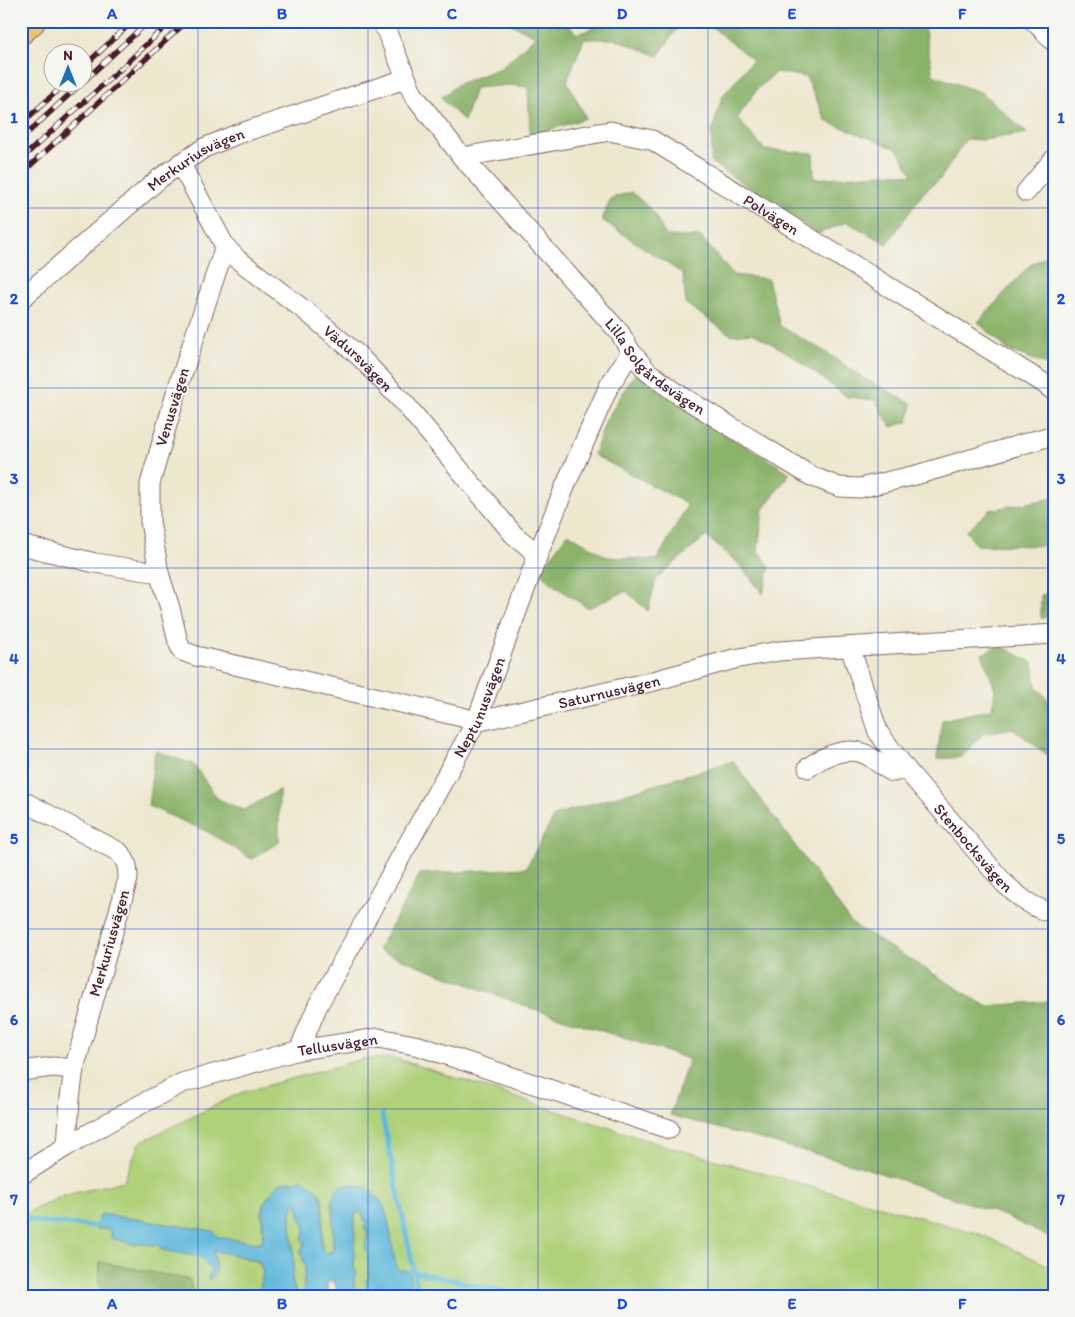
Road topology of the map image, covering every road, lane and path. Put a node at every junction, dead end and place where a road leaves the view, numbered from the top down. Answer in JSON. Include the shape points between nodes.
{"nodes":[{"id":1,"x":33,"y":21,"type":"edge"},
{"id":2,"x":382,"y":21,"type":"edge"},
{"id":3,"x":1034,"y":21,"type":"edge"},
{"id":4,"x":21,"y":32,"type":"edge"},
{"id":5,"x":1054,"y":42,"type":"edge"},
{"id":6,"x":406,"y":79,"type":"junction"},
{"id":7,"x":462,"y":157,"type":"junction"},
{"id":8,"x":1054,"y":158,"type":"edge"},
{"id":9,"x":180,"y":163,"type":"junction"},
{"id":10,"x":1026,"y":192,"type":"dead end"},
{"id":11,"x":225,"y":246,"type":"junction"},
{"id":12,"x":21,"y":299,"type":"edge"},
{"id":13,"x":630,"y":352,"type":"junction"},
{"id":14,"x":1054,"y":391,"type":"edge"},
{"id":15,"x":1054,"y":435,"type":"edge"},
{"id":16,"x":21,"y":544,"type":"edge"},
{"id":17,"x":537,"y":558,"type":"junction"},
{"id":18,"x":159,"y":573,"type":"junction"},
{"id":19,"x":1054,"y":634,"type":"edge"},
{"id":20,"x":178,"y":642,"type":"joint"},
{"id":21,"x":850,"y":646,"type":"junction"},
{"id":22,"x":476,"y":722,"type":"junction"},
{"id":23,"x":808,"y":768,"type":"dead end"},
{"id":24,"x":905,"y":768,"type":"junction"},
{"id":25,"x":21,"y":800,"type":"edge"},
{"id":26,"x":1054,"y":913,"type":"edge"},
{"id":27,"x":299,"y":1050,"type":"junction"},
{"id":28,"x":74,"y":1069,"type":"junction"},
{"id":29,"x":21,"y":1071,"type":"edge"},
{"id":30,"x":669,"y":1129,"type":"dead end"},
{"id":31,"x":67,"y":1146,"type":"junction"},
{"id":32,"x":21,"y":1175,"type":"edge"}],
"edges":[{"from":1,"to":4,"type":"main road"},
{"from":2,"to":6,"type":"street","name":"Lilla Solgårdsvägen"},
{"from":3,"to":5,"type":"street"},
{"from":6,"to":7,"type":"street","name":"Lilla Solgårdsvägen","via":[[413,94]]},
{"from":6,"to":9,"type":"street","name":"Merkuriusvägen","via":[[235,135]]},
{"from":7,"to":13,"type":"street","name":"Lilla Solgårdsvägen","via":[[620,333]]},
{"from":7,"to":14,"type":"street","name":"Polvägen","via":[[610,131],[652,140]]},
{"from":8,"to":10,"type":"street"},
{"from":9,"to":11,"type":"street","name":"Vädursvägen"},
{"from":9,"to":12,"type":"street","name":"Merkuriusvägen"},
{"from":11,"to":17,"type":"street","name":"Vädursvägen","via":[[358,355],[406,405],[514,535]]},
{"from":11,"to":18,"type":"street","name":"Venusvägen","via":[[176,390],[150,484],[150,520]]},
{"from":13,"to":15,"type":"street","name":"Lilla Solgårdsvägen","via":[[648,372],[678,394],[811,476],[839,488],[860,488],[916,475]]},
{"from":13,"to":17,"type":"street","name":"Neptunusvägen","via":[[609,386]]},
{"from":16,"to":18,"type":"street","via":[[95,563]]},
{"from":17,"to":22,"type":"street","name":"Neptunusvägen"},
{"from":18,"to":20,"type":"street","name":"Venusvägen"},
{"from":19,"to":21,"type":"street","name":"Saturnusvägen"},
{"from":20,"to":22,"type":"street","name":"Saturnusvägen","via":[[182,651],[196,656]]},
{"from":21,"to":22,"type":"street","name":"Saturnusvägen","via":[[779,651],[734,659]]},
{"from":21,"to":24,"type":"street","name":"Stenbocksvägen","via":[[878,732]]},
{"from":22,"to":27,"type":"street","name":"Neptunusvägen","via":[[318,1005]]},
{"from":23,"to":24,"type":"street","via":[[831,755],[858,752],[893,772]]},
{"from":24,"to":26,"type":"street","name":"Stenbocksvägen","via":[[1004,883],[1022,900]]},
{"from":25,"to":28,"type":"street","name":"Merkuriusvägen","via":[[119,852],[128,869],[128,879]]},
{"from":27,"to":30,"type":"street","name":"Tellusvägen","via":[[373,1039],[400,1042]]},
{"from":27,"to":31,"type":"street","name":"Tellusvägen","via":[[182,1083]]},
{"from":28,"to":29,"type":"street"},
{"from":28,"to":31,"type":"street","name":"Merkuriusvägen"},
{"from":31,"to":32,"type":"street","name":"Tellusvägen"}]}
